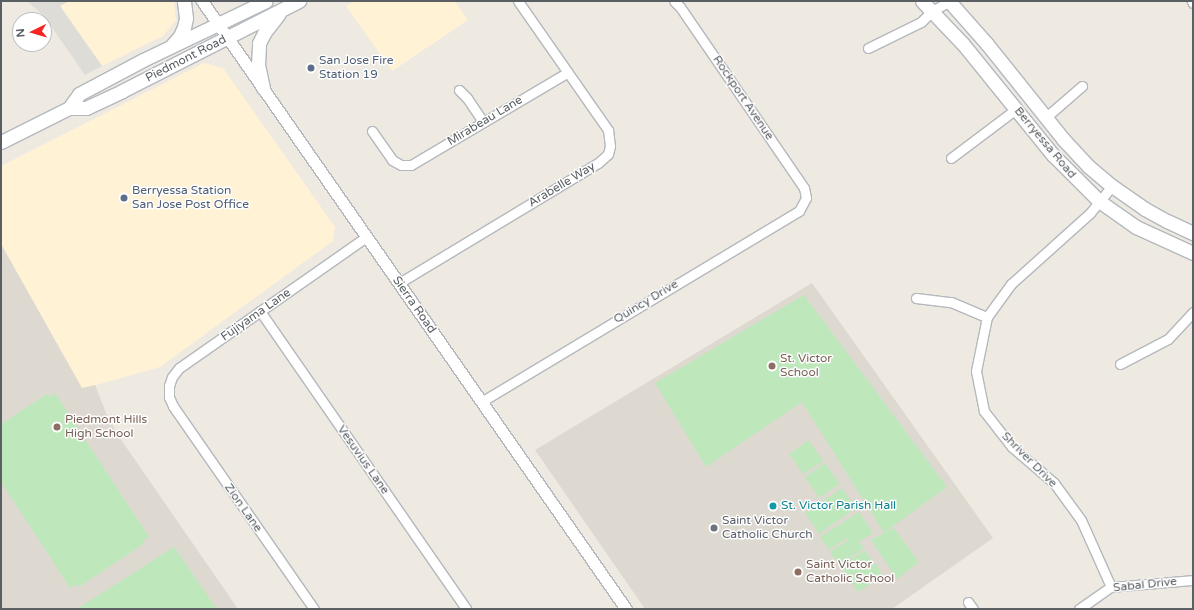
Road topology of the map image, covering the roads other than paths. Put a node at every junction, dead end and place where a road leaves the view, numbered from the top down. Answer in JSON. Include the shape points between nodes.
{"nodes":[{"id":1,"x":184,"y":1,"type":"edge"},
{"id":2,"x":202,"y":1,"type":"edge"},
{"id":3,"x":266,"y":1,"type":"edge"},
{"id":4,"x":299,"y":1,"type":"edge"},
{"id":5,"x":518,"y":1,"type":"edge"},
{"id":6,"x":674,"y":1,"type":"edge"},
{"id":7,"x":922,"y":1,"type":"edge"},
{"id":8,"x":950,"y":1,"type":"edge"},
{"id":9,"x":285,"y":8,"type":"junction"},
{"id":10,"x":932,"y":11,"type":"junction"},
{"id":11,"x":218,"y":24,"type":"junction"},
{"id":12,"x":227,"y":38,"type":"junction"},
{"id":13,"x":170,"y":48,"type":"junction"},
{"id":14,"x":868,"y":48,"type":"dead end"},
{"id":15,"x":568,"y":72,"type":"junction"},
{"id":16,"x":1082,"y":86,"type":"dead end"},
{"id":17,"x":263,"y":88,"type":"junction"},
{"id":18,"x":460,"y":90,"type":"dead end"},
{"id":19,"x":69,"y":108,"type":"junction"},
{"id":20,"x":1016,"y":109,"type":"junction"},
{"id":21,"x":1046,"y":118,"type":"junction"},
{"id":22,"x":482,"y":122,"type":"junction"},
{"id":23,"x":372,"y":131,"type":"dead end"},
{"id":24,"x":1,"y":142,"type":"edge"},
{"id":25,"x":951,"y":158,"type":"dead end"},
{"id":26,"x":1112,"y":186,"type":"junction"},
{"id":27,"x":806,"y":198,"type":"joint"},
{"id":28,"x":1099,"y":201,"type":"junction"},
{"id":29,"x":1193,"y":233,"type":"edge"},
{"id":30,"x":366,"y":237,"type":"junction"},
{"id":31,"x":1193,"y":253,"type":"edge"},
{"id":32,"x":399,"y":284,"type":"junction"},
{"id":33,"x":916,"y":298,"type":"dead end"},
{"id":34,"x":260,"y":311,"type":"junction"},
{"id":35,"x":1193,"y":312,"type":"edge"},
{"id":36,"x":987,"y":317,"type":"junction"},
{"id":37,"x":1120,"y":364,"type":"dead end"},
{"id":38,"x":481,"y":402,"type":"junction"},
{"id":39,"x":173,"y":406,"type":"joint"},
{"id":40,"x":1193,"y":580,"type":"edge"},
{"id":41,"x":1111,"y":587,"type":"junction"},
{"id":42,"x":314,"y":609,"type":"edge"},
{"id":43,"x":466,"y":609,"type":"edge"},
{"id":44,"x":626,"y":609,"type":"edge"},
{"id":45,"x":1079,"y":609,"type":"edge"}],
"edges":[{"from":1,"to":13,"type":"main road","via":[[184,27]]},
{"from":2,"to":11,"type":"street","name":"Sierra Road"},
{"from":3,"to":11,"type":"main road","name":"Piedmont Road"},
{"from":4,"to":9,"type":"main road","name":"Piedmont Road"},
{"from":5,"to":15,"type":"street","name":"Arabelle Way"},
{"from":6,"to":27,"type":"street","name":"Rockport Avenue","via":[[804,188]]},
{"from":7,"to":10,"type":"main road","name":"Berryessa Road"},
{"from":8,"to":10,"type":"street"},
{"from":8,"to":21,"type":"main road","name":"Berryessa Road"},
{"from":9,"to":12,"type":"main road","name":"Piedmont Road"},
{"from":9,"to":17,"type":"main road","via":[[272,20],[260,43],[258,65]]},
{"from":10,"to":14,"type":"street","via":[[921,22]]},
{"from":10,"to":20,"type":"main road","name":"Berryessa Road","via":[[963,44]]},
{"from":11,"to":12,"type":"street","name":"Sierra Road"},
{"from":11,"to":13,"type":"main road","name":"Piedmont Road"},
{"from":12,"to":17,"type":"street","name":"Sierra Road"},
{"from":12,"to":19,"type":"main road","name":"Piedmont Road","via":[[86,108]]},
{"from":13,"to":19,"type":"main road","name":"Piedmont Road","via":[[79,94]]},
{"from":15,"to":22,"type":"street","name":"Mirabeau Lane"},
{"from":15,"to":32,"type":"street","name":"Arabelle Way","via":[[608,130],[610,146],[603,160]]},
{"from":16,"to":21,"type":"street"},
{"from":17,"to":30,"type":"street","name":"Sierra Road"},
{"from":18,"to":22,"type":"street"},
{"from":19,"to":24,"type":"main road","name":"Piedmont Road"},
{"from":20,"to":25,"type":"street"},
{"from":20,"to":28,"type":"main road","name":"Berryessa Road","via":[[1053,155]]},
{"from":21,"to":26,"type":"main road","name":"Berryessa Road","via":[[1083,160]]},
{"from":22,"to":23,"type":"street","name":"Mirabeau Lane","via":[[411,165],[400,166],[392,160]]},
{"from":26,"to":28,"type":"street","name":"Shriver Drive"},
{"from":26,"to":29,"type":"main road","name":"Berryessa Road","via":[[1162,218]]},
{"from":27,"to":38,"type":"street","name":"Quincy Drive","via":[[799,211]]},
{"from":28,"to":31,"type":"main road","name":"Berryessa Road","via":[[1136,227]]},
{"from":28,"to":36,"type":"street","name":"Shriver Drive","via":[[1090,213],[1011,284]]},
{"from":30,"to":32,"type":"street","name":"Sierra Road"},
{"from":30,"to":34,"type":"street","name":"Fujiyama Lane"},
{"from":32,"to":38,"type":"street","name":"Sierra Road"},
{"from":33,"to":36,"type":"street","via":[[951,302]]},
{"from":34,"to":39,"type":"street","name":"Fujiyama Lane","via":[[179,368],[169,386],[169,397]]},
{"from":34,"to":43,"type":"street","name":"Vesuvius Lane"},
{"from":35,"to":37,"type":"street","via":[[1168,339]]},
{"from":36,"to":41,"type":"street","name":"Shriver Drive","via":[[976,370],[984,411],[1012,447],[1054,483],[1081,520]]},
{"from":38,"to":44,"type":"street","name":"Sierra Road"},
{"from":39,"to":42,"type":"street","name":"Zion Lane"},
{"from":40,"to":41,"type":"street","name":"Sabal Drive"},
{"from":41,"to":45,"type":"street","name":"Sabal Drive"}]}
